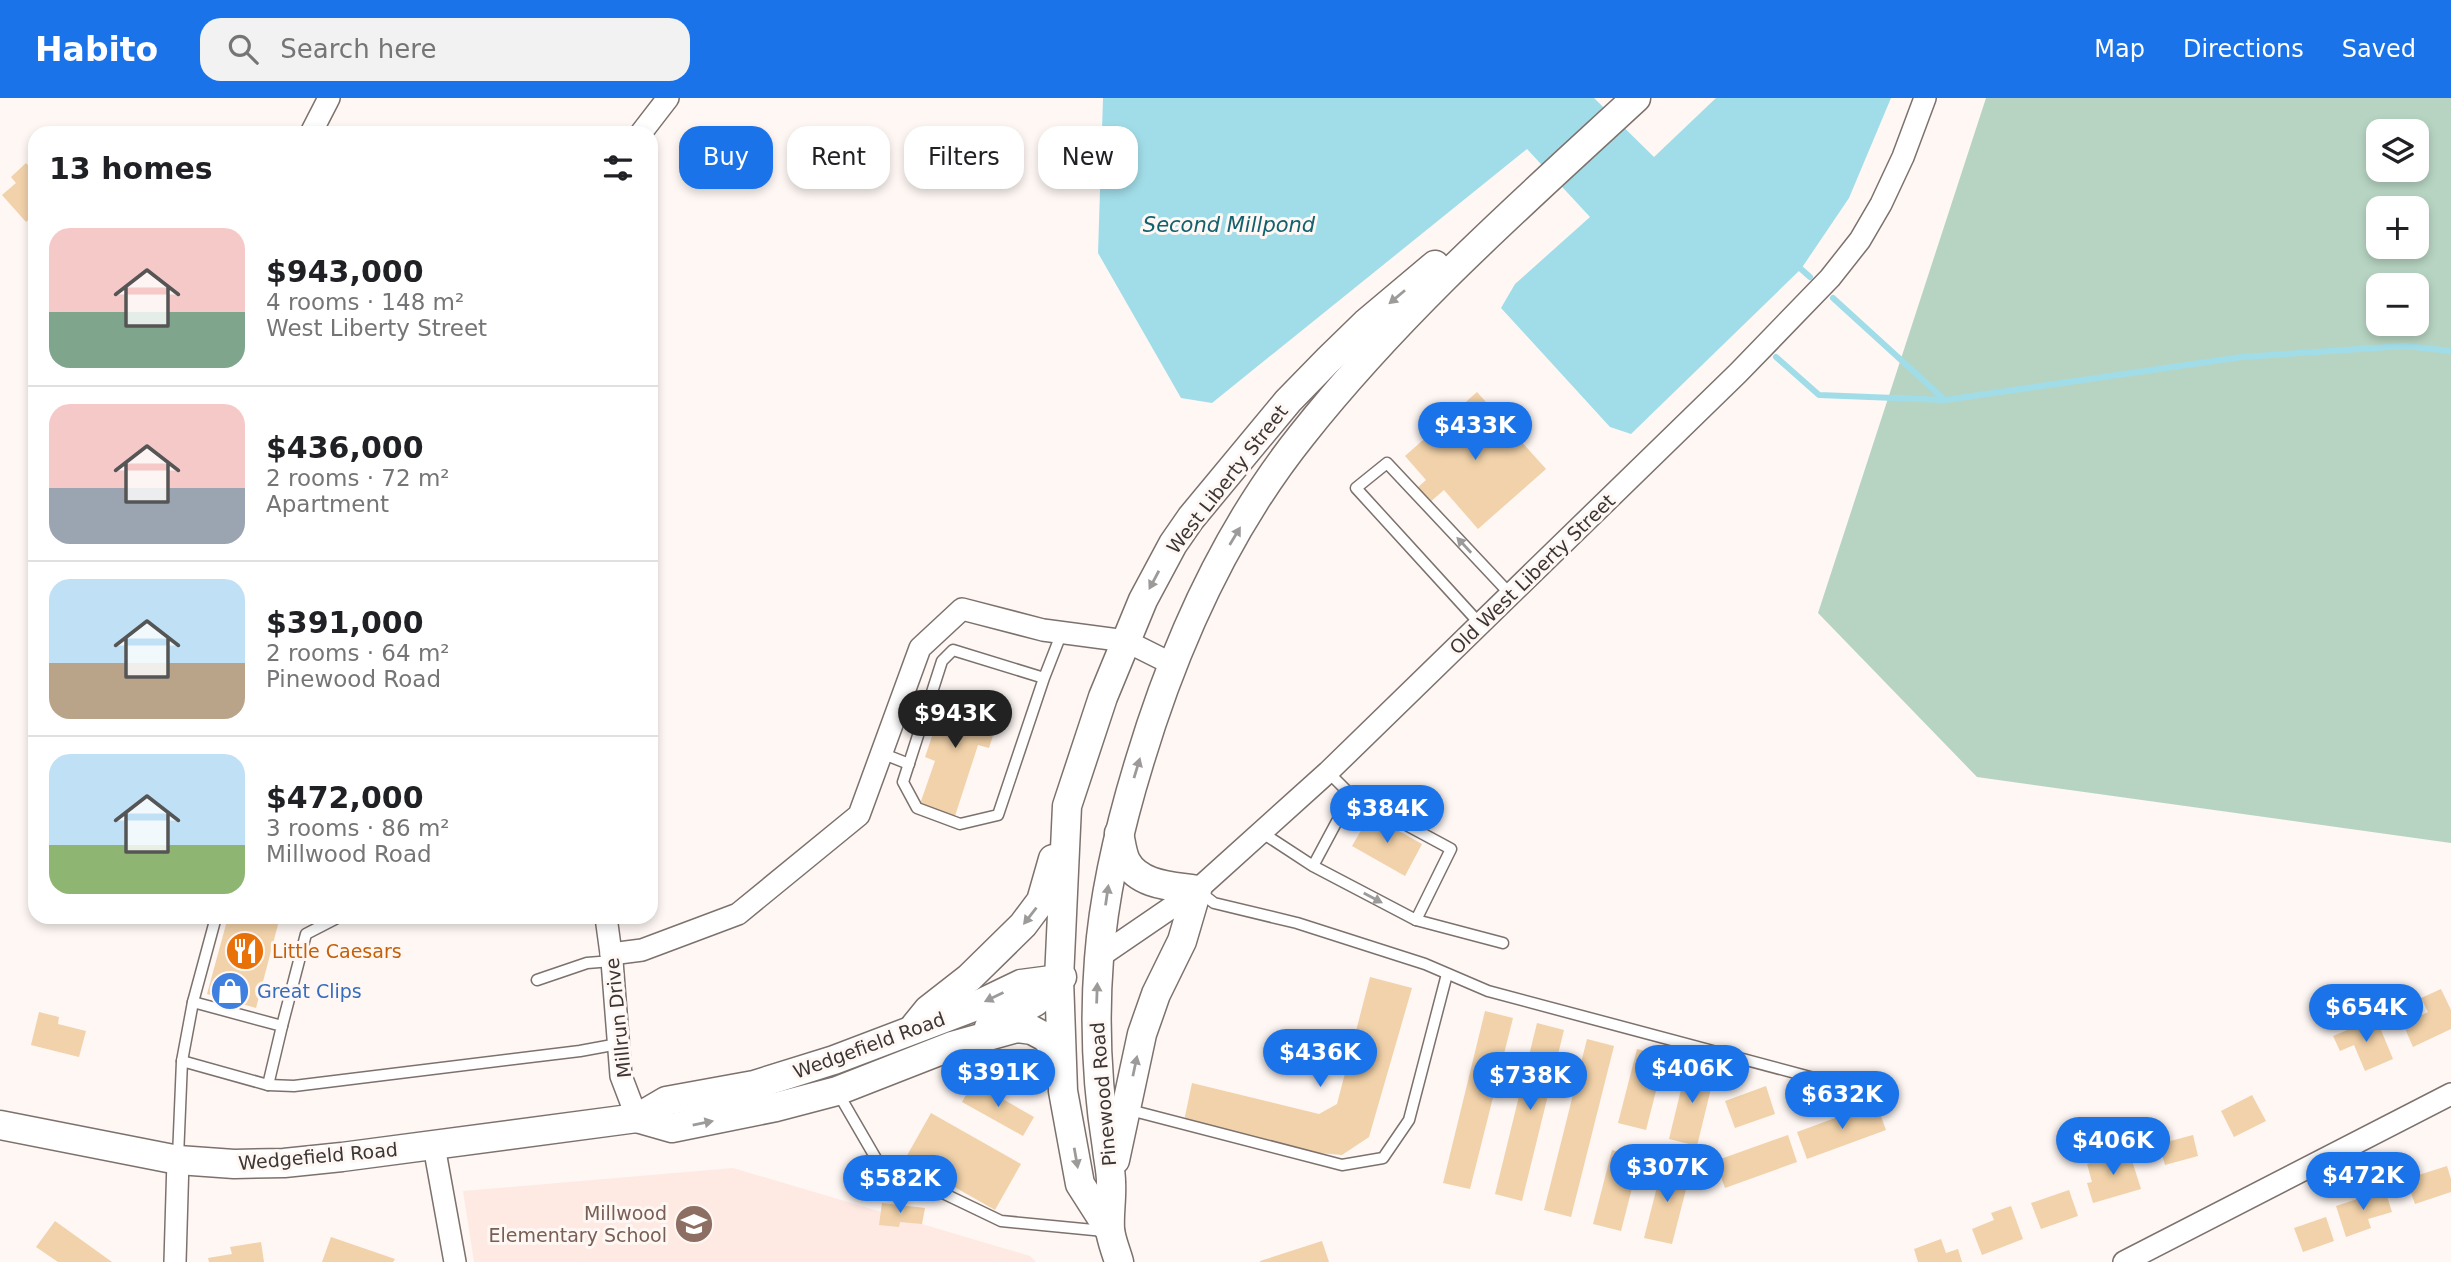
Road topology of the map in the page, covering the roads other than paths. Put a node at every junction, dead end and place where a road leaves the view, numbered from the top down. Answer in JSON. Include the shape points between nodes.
{"nodes":[{"id":1,"x":329,"y":98,"type":"edge"},
{"id":2,"x":668,"y":98,"type":"edge"},
{"id":3,"x":1925,"y":98,"type":"edge"},
{"id":4,"x":1633,"y":100,"type":"edge"},
{"id":5,"x":315,"y":126,"type":"edge"},
{"id":6,"x":646,"y":126,"type":"edge"},
{"id":7,"x":1528,"y":196,"type":"junction"},
{"id":8,"x":1511,"y":595,"type":"junction"},
{"id":9,"x":1480,"y":625,"type":"junction"},
{"id":10,"x":1062,"y":632,"type":"junction"},
{"id":11,"x":1126,"y":641,"type":"junction"},
{"id":12,"x":1172,"y":664,"type":"junction"},
{"id":13,"x":913,"y":666,"type":"junction"},
{"id":14,"x":937,"y":676,"type":"junction"},
{"id":15,"x":1044,"y":678,"type":"junction"},
{"id":16,"x":881,"y":752,"type":"junction"},
{"id":17,"x":909,"y":764,"type":"junction"},
{"id":18,"x":1328,"y":772,"type":"junction"},
{"id":19,"x":1351,"y":795,"type":"junction"},
{"id":20,"x":1067,"y":806,"type":"junction"},
{"id":21,"x":1261,"y":832,"type":"junction"},
{"id":22,"x":1119,"y":833,"type":"junction"},
{"id":23,"x":1313,"y":866,"type":"junction"},
{"id":24,"x":1197,"y":890,"type":"junction"},
{"id":25,"x":1416,"y":920,"type":"junction"},
{"id":26,"x":214,"y":924,"type":"edge"},
{"id":27,"x":325,"y":924,"type":"edge"},
{"id":28,"x":607,"y":924,"type":"edge"},
{"id":29,"x":1503,"y":943,"type":"dead end"},
{"id":30,"x":1099,"y":957,"type":"junction"},
{"id":31,"x":612,"y":958,"type":"junction"},
{"id":32,"x":1447,"y":974,"type":"junction"},
{"id":33,"x":1059,"y":979,"type":"junction"},
{"id":34,"x":537,"y":980,"type":"dead end"},
{"id":35,"x":193,"y":1002,"type":"junction"},
{"id":36,"x":282,"y":1026,"type":"junction"},
{"id":37,"x":911,"y":1032,"type":"junction"},
{"id":38,"x":618,"y":1045,"type":"junction"},
{"id":39,"x":952,"y":1046,"type":"junction"},
{"id":40,"x":182,"y":1061,"type":"junction"},
{"id":41,"x":1814,"y":1078,"type":"dead end"},
{"id":42,"x":268,"y":1085,"type":"junction"},
{"id":43,"x":837,"y":1091,"type":"junction"},
{"id":44,"x":1063,"y":1091,"type":"junction"},
{"id":45,"x":2451,"y":1094,"type":"edge"},
{"id":46,"x":1126,"y":1109,"type":"junction"},
{"id":47,"x":637,"y":1118,"type":"junction"},
{"id":48,"x":0,"y":1125,"type":"edge"},
{"id":49,"x":434,"y":1146,"type":"junction"},
{"id":50,"x":178,"y":1160,"type":"junction"},
{"id":51,"x":1111,"y":1180,"type":"junction"},
{"id":52,"x":1110,"y":1231,"type":"junction"},
{"id":53,"x":2158,"y":1254,"type":"edge"},
{"id":54,"x":175,"y":1262,"type":"edge"},
{"id":55,"x":455,"y":1262,"type":"edge"},
{"id":56,"x":1119,"y":1262,"type":"edge"},
{"id":57,"x":2124,"y":1262,"type":"edge"}],
"edges":[{"from":1,"to":5,"type":"street"},
{"from":2,"to":6,"type":"street"},
{"from":3,"to":8,"type":"street","name":"Old West Liberty Street","via":[[1881,204],[1843,264]]},
{"from":4,"to":7,"type":"main road","name":"West Liberty Street"},
{"from":7,"to":11,"type":"main road","name":"West Liberty Street","one_way":true,"via":[[1366,323],[1288,401],[1173,544]]},
{"from":12,"to":7,"type":"main road","name":"West Liberty Street","one_way":true,"via":[[1220,562],[1300,437],[1364,361]]},
{"from":8,"to":9,"type":"street","name":"Old West Liberty Street"},
{"from":8,"to":9,"type":"lane","one_way":true,"via":[[1387,463],[1356,488]]},
{"from":9,"to":18,"type":"street","name":"Old West Liberty Street"},
{"from":10,"to":11,"type":"street"},
{"from":10,"to":13,"type":"street","via":[[962,609],[920,648]]},
{"from":10,"to":15,"type":"lane"},
{"from":11,"to":12,"type":"street"},
{"from":11,"to":20,"type":"main road","name":"West Liberty Street"},
{"from":22,"to":12,"type":"main road","name":"West Liberty Street","one_way":true},
{"from":13,"to":14,"type":"lane"},
{"from":13,"to":16,"type":"street"},
{"from":14,"to":15,"type":"lane","via":[[942,661],[953,650]]},
{"from":14,"to":17,"type":"lane"},
{"from":15,"to":17,"type":"lane","via":[[998,815],[960,824],[917,808],[903,782]]},
{"from":16,"to":17,"type":"lane"},
{"from":16,"to":31,"type":"street","via":[[859,815],[738,914]]},
{"from":18,"to":19,"type":"lane"},
{"from":18,"to":21,"type":"street","name":"Old West Liberty Street"},
{"from":19,"to":23,"type":"lane"},
{"from":19,"to":25,"type":"lane","via":[[1451,849]]},
{"from":20,"to":33,"type":"main road","name":"West Liberty Street"},
{"from":20,"to":37,"type":"main road","one_way":true,"via":[[1041,901],[1003,946],[928,1010]]},
{"from":21,"to":23,"type":"lane"},
{"from":21,"to":24,"type":"street","name":"Old West Liberty Street"},
{"from":22,"to":24,"type":"main road","via":[[1126,862],[1138,874],[1156,884]]},
{"from":30,"to":22,"type":"main road","name":"West Liberty Street","one_way":true},
{"from":23,"to":25,"type":"lane","one_way":true},
{"from":24,"to":30,"type":"street","name":"Old West Liberty Street"},
{"from":24,"to":32,"type":"lane","via":[[1214,903],[1297,923]]},
{"from":46,"to":24,"type":"main road","one_way":true,"via":[[1143,1034],[1156,994],[1182,942]]},
{"from":25,"to":29,"type":"lane"},
{"from":26,"to":35,"type":"lane"},
{"from":27,"to":36,"type":"lane","via":[[306,934]]},
{"from":28,"to":31,"type":"street","name":"Millrun Drive"},
{"from":30,"to":33,"type":"main road","name":"Old West Liberty Street"},
{"from":51,"to":30,"type":"main road","name":"Pinewood Road","one_way":true,"via":[[1096,1021]]},
{"from":31,"to":34,"type":"lane"},
{"from":31,"to":38,"type":"street","name":"Millrun Drive"},
{"from":32,"to":41,"type":"lane","via":[[1488,991]]},
{"from":32,"to":46,"type":"lane","via":[[1409,1121],[1383,1158],[1342,1165]]},
{"from":33,"to":37,"type":"main road","name":"Wedgefield Road","one_way":true,"via":[[1021,984]]},
{"from":33,"to":39,"type":"main road","via":[[1035,1002]]},
{"from":33,"to":44,"type":"main road","name":"Pinewood Road"},
{"from":35,"to":36,"type":"lane"},
{"from":35,"to":40,"type":"lane"},
{"from":36,"to":42,"type":"lane"},
{"from":37,"to":47,"type":"main road","name":"Wedgefield Road","via":[[754,1085],[666,1101]]},
{"from":38,"to":42,"type":"lane","via":[[294,1086]]},
{"from":38,"to":47,"type":"street","name":"Millrun Drive","via":[[621,1076]]},
{"from":39,"to":43,"type":"main road","name":"Wedgefield Road"},
{"from":39,"to":44,"type":"main road","via":[[1017,1028],[1032,1030],[1053,1046]]},
{"from":40,"to":42,"type":"lane"},
{"from":40,"to":50,"type":"lane"},
{"from":47,"to":43,"type":"main road","name":"Wedgefield Road","one_way":true,"via":[[672,1128]]},
{"from":43,"to":52,"type":"lane","via":[[878,1162],[1001,1221]]},
{"from":44,"to":52,"type":"main road","name":"Pinewood Road","one_way":true,"via":[[1080,1184]]},
{"from":45,"to":53,"type":"street"},
{"from":46,"to":51,"type":"main road"},
{"from":47,"to":49,"type":"main road","name":"Wedgefield Road"},
{"from":48,"to":50,"type":"main road","name":"Wedgefield Road"},
{"from":49,"to":50,"type":"main road","name":"Wedgefield Road","via":[[284,1163]]},
{"from":49,"to":55,"type":"street"},
{"from":50,"to":54,"type":"street"},
{"from":51,"to":52,"type":"main road","name":"Pinewood Road"},
{"from":52,"to":56,"type":"main road","name":"Pinewood Road"},
{"from":53,"to":57,"type":"street"}]}
